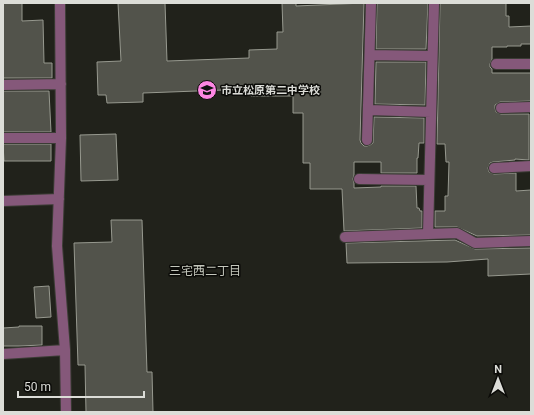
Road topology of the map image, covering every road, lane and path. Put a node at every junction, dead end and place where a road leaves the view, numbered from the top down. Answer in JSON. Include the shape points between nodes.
{"nodes":[{"id":1,"x":60,"y":3,"type":"edge"},
{"id":2,"x":371,"y":3,"type":"edge"},
{"id":3,"x":434,"y":3,"type":"edge"},
{"id":4,"x":370,"y":55,"type":"junction"},
{"id":5,"x":432,"y":56,"type":"junction"},
{"id":6,"x":496,"y":64,"type":"dead end"},
{"id":7,"x":531,"y":64,"type":"edge"},
{"id":8,"x":61,"y":84,"type":"junction"},
{"id":9,"x":3,"y":85,"type":"edge"},
{"id":10,"x":531,"y":107,"type":"edge"},
{"id":11,"x":501,"y":108,"type":"dead end"},
{"id":12,"x":369,"y":110,"type":"junction"},
{"id":13,"x":431,"y":112,"type":"junction"},
{"id":14,"x":3,"y":138,"type":"edge"},
{"id":15,"x":61,"y":138,"type":"junction"},
{"id":16,"x":367,"y":140,"type":"dead end"},
{"id":17,"x":531,"y":166,"type":"edge"},
{"id":18,"x":494,"y":168,"type":"dead end"},
{"id":19,"x":359,"y":179,"type":"dead end"},
{"id":20,"x":429,"y":180,"type":"junction"},
{"id":21,"x":59,"y":199,"type":"junction"},
{"id":22,"x":3,"y":200,"type":"edge"},
{"id":23,"x":428,"y":234,"type":"junction"},
{"id":24,"x":345,"y":237,"type":"dead end"},
{"id":25,"x":531,"y":241,"type":"edge"},
{"id":26,"x":65,"y":350,"type":"junction"},
{"id":27,"x":3,"y":354,"type":"edge"},
{"id":28,"x":66,"y":412,"type":"edge"}],
"edges":[{"from":1,"to":8,"type":"street"},
{"from":2,"to":4,"type":"street"},
{"from":3,"to":5,"type":"street"},
{"from":4,"to":5,"type":"street"},
{"from":4,"to":12,"type":"street"},
{"from":5,"to":13,"type":"street"},
{"from":6,"to":7,"type":"street"},
{"from":8,"to":9,"type":"street"},
{"from":8,"to":15,"type":"street"},
{"from":10,"to":11,"type":"street"},
{"from":12,"to":13,"type":"street"},
{"from":12,"to":16,"type":"street"},
{"from":13,"to":20,"type":"street"},
{"from":14,"to":15,"type":"street"},
{"from":15,"to":21,"type":"street"},
{"from":17,"to":18,"type":"street"},
{"from":19,"to":20,"type":"street"},
{"from":20,"to":23,"type":"street"},
{"from":21,"to":22,"type":"street"},
{"from":21,"to":26,"type":"street","via":[[57,246]]},
{"from":23,"to":24,"type":"street"},
{"from":23,"to":25,"type":"street","via":[[457,232],[475,243]]},
{"from":26,"to":27,"type":"street"},
{"from":26,"to":28,"type":"street"}]}
